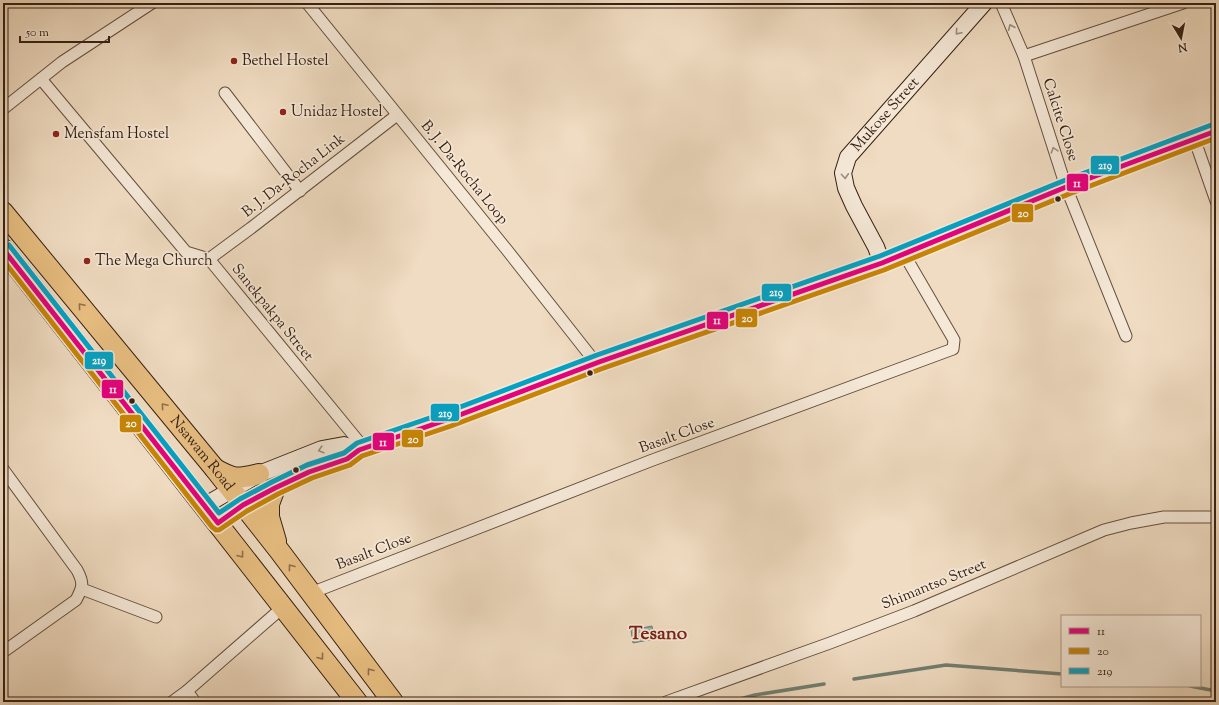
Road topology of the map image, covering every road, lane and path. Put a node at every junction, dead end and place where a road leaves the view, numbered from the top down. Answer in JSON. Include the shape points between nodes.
{"nodes":[{"id":1,"x":152,"y":3,"type":"edge"},
{"id":2,"x":307,"y":3,"type":"edge"},
{"id":3,"x":984,"y":3,"type":"edge"},
{"id":4,"x":1001,"y":3,"type":"edge"},
{"id":5,"x":1183,"y":3,"type":"edge"},
{"id":6,"x":1024,"y":56,"type":"junction"},
{"id":7,"x":41,"y":79,"type":"junction"},
{"id":8,"x":225,"y":93,"type":"dead end"},
{"id":9,"x":3,"y":109,"type":"edge"},
{"id":10,"x":397,"y":115,"type":"junction"},
{"id":11,"x":1216,"y":130,"type":"edge"},
{"id":12,"x":1194,"y":138,"type":"junction"},
{"id":13,"x":1066,"y":187,"type":"junction"},
{"id":14,"x":300,"y":191,"type":"junction"},
{"id":15,"x":1216,"y":200,"type":"edge"},
{"id":16,"x":3,"y":212,"type":"edge"},
{"id":17,"x":3,"y":249,"type":"edge"},
{"id":18,"x":904,"y":254,"type":"junction"},
{"id":19,"x":209,"y":259,"type":"junction"},
{"id":20,"x":882,"y":263,"type":"junction"},
{"id":21,"x":1126,"y":336,"type":"dead end"},
{"id":22,"x":596,"y":363,"type":"junction"},
{"id":23,"x":361,"y":449,"type":"junction"},
{"id":24,"x":3,"y":469,"type":"edge"},
{"id":25,"x":215,"y":469,"type":"junction"},
{"id":26,"x":258,"y":474,"type":"junction"},
{"id":27,"x":274,"y":488,"type":"junction"},
{"id":28,"x":237,"y":498,"type":"junction"},
{"id":29,"x":204,"y":506,"type":"junction"},
{"id":30,"x":1216,"y":517,"type":"edge"},
{"id":31,"x":218,"y":523,"type":"junction"},
{"id":32,"x":278,"y":549,"type":"junction"},
{"id":33,"x":82,"y":584,"type":"junction"},
{"id":34,"x":311,"y":593,"type":"junction"},
{"id":35,"x":282,"y":608,"type":"junction"},
{"id":36,"x":156,"y":617,"type":"dead end"},
{"id":37,"x":3,"y":652,"type":"edge"},
{"id":38,"x":187,"y":691,"type":"junction"},
{"id":39,"x":678,"y":700,"type":"edge"},
{"id":40,"x":172,"y":702,"type":"edge"},
{"id":41,"x":195,"y":702,"type":"edge"},
{"id":42,"x":357,"y":702,"type":"edge"},
{"id":43,"x":393,"y":702,"type":"edge"},
{"id":44,"x":666,"y":702,"type":"edge"}],
"edges":[{"from":1,"to":7,"type":"street","via":[[62,62]]},
{"from":2,"to":10,"type":"street","name":"B. J. Da-Rocha Loop"},
{"from":3,"to":20,"type":"street","name":"Mukose Street","one_way":true,"via":[[848,157],[843,173],[846,188]]},
{"from":6,"to":4,"type":"street","name":"Calcite Close","one_way":true},
{"from":5,"to":6,"type":"street"},
{"from":13,"to":6,"type":"street","name":"Calcite Close","one_way":true},
{"from":7,"to":9,"type":"street"},
{"from":7,"to":19,"type":"street","via":[[186,252]]},
{"from":8,"to":14,"type":"street"},
{"from":10,"to":14,"type":"street","name":"B. J. Da-Rocha Link"},
{"from":10,"to":22,"type":"street","name":"B. J. Da-Rocha Loop"},
{"from":11,"to":12,"type":"street"},
{"from":12,"to":13,"type":"street"},
{"from":12,"to":15,"type":"street"},
{"from":13,"to":18,"type":"street"},
{"from":13,"to":21,"type":"street","name":"Calcite Close"},
{"from":14,"to":19,"type":"street","name":"B. J. Da-Rocha Link"},
{"from":25,"to":16,"type":"highway","name":"Nsawam Road","one_way":true},
{"from":17,"to":29,"type":"highway","name":"Nsawam Road"},
{"from":18,"to":20,"type":"street"},
{"from":18,"to":34,"type":"street","name":"Basalt Close","via":[[954,340],[953,349],[650,461]]},
{"from":19,"to":23,"type":"street","name":"Sanekpakpa Street"},
{"from":20,"to":22,"type":"street"},
{"from":22,"to":23,"type":"street","via":[[449,419]]},
{"from":23,"to":26,"type":"street","one_way":true,"via":[[344,445],[322,449]]},
{"from":23,"to":27,"type":"street","via":[[347,459]]},
{"from":24,"to":33,"type":"street","via":[[77,570]]},
{"from":25,"to":26,"type":"highway","via":[[231,477],[241,478]]},
{"from":25,"to":28,"type":"highway","name":"Nsawam Road"},
{"from":26,"to":28,"type":"street"},
{"from":27,"to":28,"type":"street"},
{"from":27,"to":32,"type":"highway","via":[[269,504],[269,517]]},
{"from":28,"to":29,"type":"street"},
{"from":28,"to":31,"type":"street"},
{"from":28,"to":32,"type":"highway","name":"Nsawam Road"},
{"from":29,"to":31,"type":"highway","name":"Nsawam Road"},
{"from":30,"to":39,"type":"street","name":"Shimantso Street","via":[[1164,518],[1104,530],[914,610]]},
{"from":31,"to":35,"type":"highway","name":"Nsawam Road","one_way":true},
{"from":34,"to":32,"type":"highway","name":"Nsawam Road","one_way":true},
{"from":33,"to":36,"type":"street"},
{"from":33,"to":37,"type":"street","via":[[76,600]]},
{"from":43,"to":34,"type":"highway","name":"Nsawam Road","one_way":true},
{"from":35,"to":38,"type":"street"},
{"from":35,"to":42,"type":"highway","name":"Nsawam Road","one_way":true},
{"from":38,"to":40,"type":"street"},
{"from":38,"to":41,"type":"street"},
{"from":39,"to":44,"type":"street","name":"Shimantso Street"}]}
